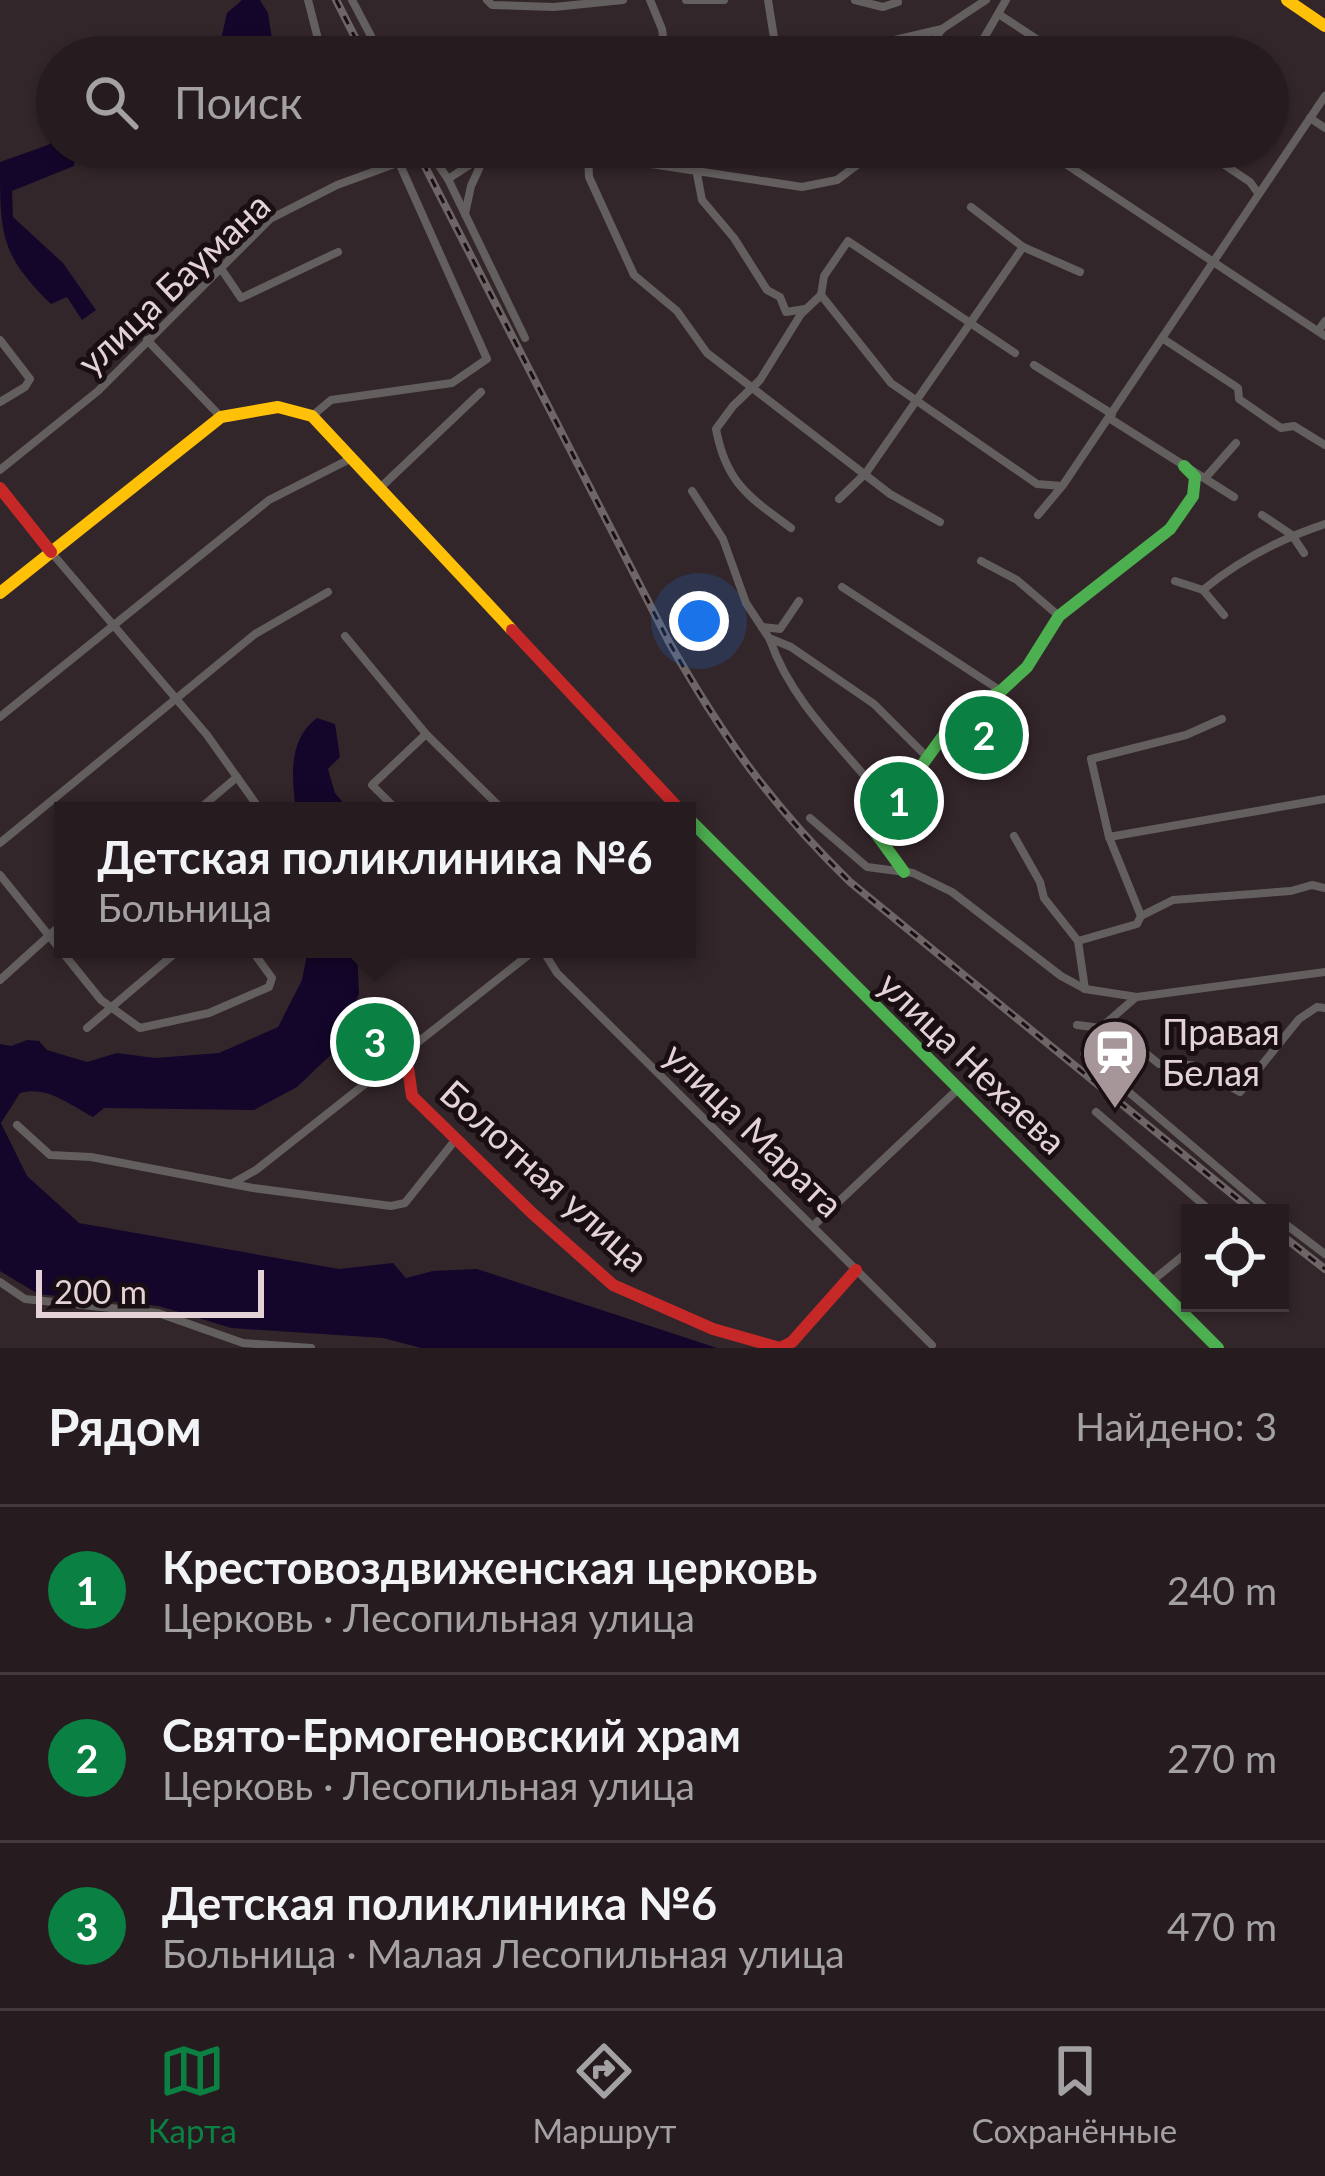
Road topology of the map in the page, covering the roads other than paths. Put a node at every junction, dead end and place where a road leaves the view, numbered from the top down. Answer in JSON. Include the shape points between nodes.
{"nodes":[{"id":1,"x":308,"y":0,"type":"edge"},
{"id":2,"x":352,"y":0,"type":"edge"},
{"id":3,"x":487,"y":0,"type":"edge"},
{"id":4,"x":623,"y":0,"type":"edge"},
{"id":5,"x":650,"y":0,"type":"edge"},
{"id":6,"x":686,"y":0,"type":"edge"},
{"id":7,"x":724,"y":0,"type":"edge"},
{"id":8,"x":769,"y":0,"type":"edge"},
{"id":9,"x":854,"y":0,"type":"edge"},
{"id":10,"x":986,"y":0,"type":"edge"},
{"id":11,"x":1006,"y":0,"type":"edge"},
{"id":12,"x":1287,"y":0,"type":"edge"},
{"id":13,"x":898,"y":2,"type":"edge"},
{"id":14,"x":1000,"y":15,"type":"junction"},
{"id":15,"x":1325,"y":26,"type":"edge"},
{"id":16,"x":942,"y":29,"type":"junction"},
{"id":17,"x":317,"y":36,"type":"edge"},
{"id":18,"x":371,"y":36,"type":"edge"},
{"id":19,"x":663,"y":36,"type":"edge"},
{"id":20,"x":774,"y":36,"type":"edge"},
{"id":21,"x":912,"y":36,"type":"edge"},
{"id":22,"x":937,"y":36,"type":"edge"},
{"id":23,"x":987,"y":36,"type":"edge"},
{"id":24,"x":1032,"y":36,"type":"edge"},
{"id":25,"x":1325,"y":96,"type":"edge"},
{"id":26,"x":1310,"y":118,"type":"junction"},
{"id":27,"x":1325,"y":128,"type":"edge"},
{"id":28,"x":1289,"y":148,"type":"edge"},
{"id":29,"x":384,"y":168,"type":"edge"},
{"id":30,"x":403,"y":168,"type":"edge"},
{"id":31,"x":445,"y":168,"type":"edge"},
{"id":32,"x":466,"y":168,"type":"edge"},
{"id":33,"x":479,"y":168,"type":"edge"},
{"id":34,"x":589,"y":168,"type":"edge"},
{"id":35,"x":663,"y":168,"type":"edge"},
{"id":36,"x":853,"y":168,"type":"edge"},
{"id":37,"x":1072,"y":168,"type":"edge"},
{"id":38,"x":1229,"y":168,"type":"edge"},
{"id":39,"x":1275,"y":168,"type":"edge"},
{"id":40,"x":697,"y":174,"type":"junction"},
{"id":41,"x":453,"y":177,"type":"junction"},
{"id":42,"x":1258,"y":193,"type":"junction"},
{"id":43,"x":970,"y":207,"type":"dead end"},
{"id":44,"x":465,"y":216,"type":"junction"},
{"id":45,"x":1023,"y":247,"type":"junction"},
{"id":46,"x":338,"y":252,"type":"dead end"},
{"id":47,"x":1212,"y":261,"type":"junction"},
{"id":48,"x":222,"y":270,"type":"junction"},
{"id":49,"x":1080,"y":272,"type":"dead end"},
{"id":50,"x":821,"y":295,"type":"junction"},
{"id":51,"x":806,"y":309,"type":"junction"},
{"id":52,"x":1325,"y":321,"type":"edge"},
{"id":53,"x":969,"y":324,"type":"junction"},
{"id":54,"x":1322,"y":334,"type":"edge"},
{"id":55,"x":525,"y":338,"type":"dead end"},
{"id":56,"x":1162,"y":338,"type":"junction"},
{"id":57,"x":0,"y":340,"type":"edge"},
{"id":58,"x":147,"y":340,"type":"junction"},
{"id":59,"x":1015,"y":353,"type":"dead end"},
{"id":60,"x":1034,"y":365,"type":"dead end"},
{"id":61,"x":751,"y":388,"type":"junction"},
{"id":62,"x":481,"y":392,"type":"dead end"},
{"id":63,"x":0,"y":402,"type":"edge"},
{"id":64,"x":916,"y":402,"type":"junction"},
{"id":65,"x":312,"y":416,"type":"junction"},
{"id":66,"x":1111,"y":416,"type":"junction"},
{"id":67,"x":221,"y":417,"type":"junction"},
{"id":68,"x":1236,"y":443,"type":"dead end"},
{"id":69,"x":1325,"y":445,"type":"edge"},
{"id":70,"x":352,"y":458,"type":"junction"},
{"id":71,"x":1184,"y":466,"type":"junction"},
{"id":72,"x":0,"y":470,"type":"edge"},
{"id":73,"x":866,"y":473,"type":"junction"},
{"id":74,"x":1206,"y":476,"type":"junction"},
{"id":75,"x":1063,"y":485,"type":"junction"},
{"id":76,"x":0,"y":488,"type":"edge"},
{"id":77,"x":380,"y":488,"type":"junction"},
{"id":78,"x":692,"y":490,"type":"dead end"},
{"id":79,"x":1234,"y":496,"type":"dead end"},
{"id":80,"x":839,"y":499,"type":"dead end"},
{"id":81,"x":1038,"y":515,"type":"dead end"},
{"id":82,"x":1262,"y":515,"type":"dead end"},
{"id":83,"x":940,"y":522,"type":"dead end"},
{"id":84,"x":1325,"y":524,"type":"edge"},
{"id":85,"x":791,"y":528,"type":"dead end"},
{"id":86,"x":1292,"y":535,"type":"junction"},
{"id":87,"x":51,"y":552,"type":"junction"},
{"id":88,"x":1304,"y":553,"type":"dead end"},
{"id":89,"x":981,"y":562,"type":"dead end"},
{"id":90,"x":1175,"y":581,"type":"dead end"},
{"id":91,"x":842,"y":587,"type":"dead end"},
{"id":92,"x":1203,"y":590,"type":"junction"},
{"id":93,"x":328,"y":592,"type":"dead end"},
{"id":94,"x":0,"y":593,"type":"edge"},
{"id":95,"x":800,"y":602,"type":"dead end"},
{"id":96,"x":1224,"y":615,"type":"dead end"},
{"id":97,"x":1059,"y":616,"type":"junction"},
{"id":98,"x":115,"y":624,"type":"junction"},
{"id":99,"x":762,"y":627,"type":"junction"},
{"id":100,"x":345,"y":636,"type":"dead end"},
{"id":101,"x":769,"y":638,"type":"junction"},
{"id":102,"x":1001,"y":691,"type":"junction"},
{"id":103,"x":176,"y":699,"type":"junction"},
{"id":104,"x":0,"y":717,"type":"edge"},
{"id":105,"x":1222,"y":719,"type":"dead end"},
{"id":106,"x":426,"y":734,"type":"junction"},
{"id":107,"x":926,"y":756,"type":"junction"},
{"id":108,"x":238,"y":777,"type":"junction"},
{"id":109,"x":876,"y":789,"type":"junction"},
{"id":110,"x":1325,"y":799,"type":"edge"},
{"id":111,"x":207,"y":802,"type":"edge"},
{"id":112,"x":255,"y":802,"type":"edge"},
{"id":113,"x":389,"y":802,"type":"edge"},
{"id":114,"x":496,"y":802,"type":"edge"},
{"id":115,"x":669,"y":802,"type":"edge"},
{"id":116,"x":810,"y":818,"type":"dead end"},
{"id":117,"x":696,"y":830,"type":"edge"},
{"id":118,"x":1014,"y":836,"type":"dead end"},
{"id":119,"x":1109,"y":837,"type":"junction"},
{"id":120,"x":0,"y":843,"type":"edge"},
{"id":121,"x":904,"y":872,"type":"junction"},
{"id":122,"x":0,"y":875,"type":"edge"},
{"id":123,"x":1325,"y":888,"type":"edge"},
{"id":124,"x":1142,"y":916,"type":"junction"},
{"id":125,"x":54,"y":931,"type":"edge"},
{"id":126,"x":49,"y":935,"type":"junction"},
{"id":127,"x":1078,"y":940,"type":"junction"},
{"id":128,"x":54,"y":941,"type":"edge"},
{"id":129,"x":68,"y":958,"type":"edge"},
{"id":130,"x":169,"y":958,"type":"edge"},
{"id":131,"x":258,"y":958,"type":"edge"},
{"id":132,"x":527,"y":958,"type":"edge"},
{"id":133,"x":546,"y":958,"type":"edge"},
{"id":134,"x":1325,"y":972,"type":"edge"},
{"id":135,"x":0,"y":980,"type":"edge"},
{"id":136,"x":1085,"y":988,"type":"junction"},
{"id":137,"x":1137,"y":997,"type":"junction"},
{"id":138,"x":109,"y":1006,"type":"junction"},
{"id":139,"x":1325,"y":1008,"type":"edge"},
{"id":140,"x":1076,"y":1024,"type":"dead end"},
{"id":141,"x":87,"y":1028,"type":"dead end"},
{"id":142,"x":1101,"y":1028,"type":"junction"},
{"id":143,"x":406,"y":1053,"type":"junction"},
{"id":144,"x":958,"y":1089,"type":"junction"},
{"id":145,"x":1096,"y":1112,"type":"dead end"},
{"id":146,"x":16,"y":1124,"type":"dead end"},
{"id":147,"x":456,"y":1139,"type":"junction"},
{"id":148,"x":232,"y":1183,"type":"junction"},
{"id":149,"x":1203,"y":1204,"type":"edge"},
{"id":150,"x":1260,"y":1204,"type":"edge"},
{"id":151,"x":814,"y":1225,"type":"junction"},
{"id":152,"x":1289,"y":1227,"type":"edge"},
{"id":153,"x":1325,"y":1254,"type":"edge"},
{"id":154,"x":1181,"y":1258,"type":"edge"},
{"id":155,"x":856,"y":1270,"type":"junction"},
{"id":156,"x":1153,"y":1281,"type":"junction"},
{"id":157,"x":0,"y":1282,"type":"edge"},
{"id":158,"x":932,"y":1345,"type":"dead end"},
{"id":159,"x":311,"y":1348,"type":"edge"},
{"id":160,"x":1218,"y":1348,"type":"edge"}],
"edges":[{"from":1,"to":17,"type":"street"},
{"from":2,"to":18,"type":"street"},
{"from":3,"to":4,"type":"street","via":[[554,7]]},
{"from":5,"to":19,"type":"street"},
{"from":6,"to":7,"type":"street"},
{"from":8,"to":20,"type":"street"},
{"from":9,"to":13,"type":"street"},
{"from":10,"to":16,"type":"street"},
{"from":11,"to":14,"type":"street"},
{"from":12,"to":15,"type":"street"},
{"from":14,"to":23,"type":"street"},
{"from":14,"to":24,"type":"street"},
{"from":16,"to":21,"type":"street"},
{"from":16,"to":22,"type":"street"},
{"from":25,"to":26,"type":"street"},
{"from":26,"to":27,"type":"street"},
{"from":26,"to":28,"type":"street"},
{"from":29,"to":48,"type":"street","name":"улица Баумана","via":[[270,219]]},
{"from":30,"to":65,"type":"street","via":[[487,359],[452,383],[331,400]]},
{"from":31,"to":41,"type":"street"},
{"from":32,"to":41,"type":"street"},
{"from":33,"to":44,"type":"street"},
{"from":34,"to":61,"type":"street","via":[[634,275]]},
{"from":35,"to":40,"type":"street"},
{"from":36,"to":40,"type":"street","via":[[802,188]]},
{"from":37,"to":47,"type":"street"},
{"from":38,"to":42,"type":"street"},
{"from":39,"to":42,"type":"street"},
{"from":40,"to":51,"type":"street","via":[[702,200],[767,290],[786,312]]},
{"from":41,"to":44,"type":"street"},
{"from":42,"to":47,"type":"street"},
{"from":43,"to":45,"type":"street"},
{"from":44,"to":55,"type":"street"},
{"from":45,"to":49,"type":"street"},
{"from":45,"to":53,"type":"street"},
{"from":46,"to":48,"type":"street","via":[[241,298]]},
{"from":47,"to":54,"type":"street"},
{"from":47,"to":56,"type":"street"},
{"from":48,"to":58,"type":"street","name":"улица Баумана"},
{"from":50,"to":51,"type":"street"},
{"from":50,"to":53,"type":"street","via":[[824,276],[855,243]]},
{"from":50,"to":64,"type":"street","via":[[891,383]]},
{"from":51,"to":61,"type":"street"},
{"from":52,"to":54,"type":"street"},
{"from":53,"to":59,"type":"street"},
{"from":53,"to":64,"type":"street"},
{"from":56,"to":66,"type":"street"},
{"from":56,"to":69,"type":"street","via":[[1281,428],[1294,426]]},
{"from":57,"to":63,"type":"street","via":[[28,374],[25,386]]},
{"from":58,"to":67,"type":"street"},
{"from":58,"to":72,"type":"street","name":"улица Баумана"},
{"from":60,"to":66,"type":"street"},
{"from":61,"to":73,"type":"street"},
{"from":61,"to":85,"type":"street","via":[[716,429],[722,462],[741,490]]},
{"from":62,"to":77,"type":"street"},
{"from":64,"to":73,"type":"street"},
{"from":64,"to":75,"type":"street","via":[[1037,484]]},
{"from":65,"to":67,"type":"street","via":[[280,405]]},
{"from":65,"to":70,"type":"street","name":"улица Нехаева"},
{"from":66,"to":71,"type":"street"},
{"from":66,"to":75,"type":"street"},
{"from":67,"to":87,"type":"street"},
{"from":68,"to":74,"type":"street"},
{"from":70,"to":77,"type":"street","name":"улица Нехаева"},
{"from":70,"to":98,"type":"street","via":[[269,500]]},
{"from":71,"to":74,"type":"street"},
{"from":71,"to":97,"type":"street","via":[[1195,478],[1193,496],[1171,529]]},
{"from":73,"to":80,"type":"street"},
{"from":73,"to":83,"type":"street"},
{"from":74,"to":79,"type":"street"},
{"from":75,"to":81,"type":"street"},
{"from":76,"to":87,"type":"street"},
{"from":77,"to":115,"type":"street","name":"улица Нехаева"},
{"from":78,"to":99,"type":"street"},
{"from":82,"to":86,"type":"street"},
{"from":84,"to":86,"type":"street"},
{"from":86,"to":88,"type":"street"},
{"from":86,"to":92,"type":"street"},
{"from":87,"to":94,"type":"street"},
{"from":87,"to":98,"type":"street"},
{"from":89,"to":97,"type":"street"},
{"from":90,"to":92,"type":"street"},
{"from":91,"to":102,"type":"street"},
{"from":92,"to":96,"type":"street"},
{"from":93,"to":103,"type":"street","via":[[254,634]]},
{"from":95,"to":99,"type":"street","via":[[780,629]]},
{"from":97,"to":102,"type":"street","via":[[1028,667]]},
{"from":98,"to":103,"type":"street"},
{"from":98,"to":104,"type":"street"},
{"from":99,"to":101,"type":"street"},
{"from":100,"to":106,"type":"street"},
{"from":101,"to":107,"type":"street","via":[[874,704]]},
{"from":101,"to":109,"type":"street","via":[[801,701]]},
{"from":102,"to":107,"type":"street","via":[[956,718]]},
{"from":103,"to":108,"type":"street"},
{"from":103,"to":120,"type":"street"},
{"from":105,"to":119,"type":"street","via":[[1091,760]]},
{"from":106,"to":113,"type":"street","via":[[372,785]]},
{"from":106,"to":114,"type":"street"},
{"from":107,"to":109,"type":"street","via":[[917,772]]},
{"from":108,"to":111,"type":"street"},
{"from":108,"to":112,"type":"street"},
{"from":109,"to":121,"type":"street","via":[[863,802],[864,817]]},
{"from":110,"to":119,"type":"street"},
{"from":116,"to":121,"type":"street","via":[[867,867]]},
{"from":117,"to":144,"type":"street","name":"улица Нехаева"},
{"from":118,"to":127,"type":"street","via":[[1044,898]]},
{"from":119,"to":124,"type":"street"},
{"from":121,"to":136,"type":"street","via":[[975,907]]},
{"from":122,"to":126,"type":"street"},
{"from":123,"to":124,"type":"street","via":[[1173,900]]},
{"from":124,"to":127,"type":"street"},
{"from":125,"to":126,"type":"street"},
{"from":126,"to":128,"type":"street"},
{"from":126,"to":135,"type":"street"},
{"from":127,"to":136,"type":"street"},
{"from":129,"to":138,"type":"street"},
{"from":130,"to":138,"type":"street"},
{"from":131,"to":138,"type":"street","via":[[272,977],[269,986],[209,1013],[140,1028]]},
{"from":132,"to":143,"type":"street"},
{"from":133,"to":151,"type":"street","name":"улица Марата"},
{"from":134,"to":137,"type":"street"},
{"from":136,"to":137,"type":"street"},
{"from":137,"to":142,"type":"street"},
{"from":138,"to":141,"type":"street"},
{"from":139,"to":142,"type":"street","via":[[1298,1018],[1240,1092],[1192,1065],[1159,1064]]},
{"from":140,"to":142,"type":"street"},
{"from":142,"to":150,"type":"street","via":[[1084,1054]]},
{"from":143,"to":147,"type":"street","name":"Болотная улица","via":[[412,1096]]},
{"from":143,"to":148,"type":"street"},
{"from":144,"to":151,"type":"street"},
{"from":144,"to":156,"type":"street","name":"улица Нехаева"},
{"from":145,"to":149,"type":"street"},
{"from":146,"to":148,"type":"street","via":[[50,1155]]},
{"from":147,"to":148,"type":"street","via":[[406,1204]]},
{"from":147,"to":155,"type":"street","name":"Болотная улица","via":[[613,1285],[713,1329],[780,1348]]},
{"from":151,"to":155,"type":"street","name":"улица Марата"},
{"from":152,"to":153,"type":"street"},
{"from":154,"to":156,"type":"street"},
{"from":155,"to":158,"type":"street","name":"улица Марата"},
{"from":156,"to":160,"type":"street","name":"улица Нехаева"},
{"from":157,"to":159,"type":"street","via":[[25,1299],[158,1313],[243,1343]]}]}
